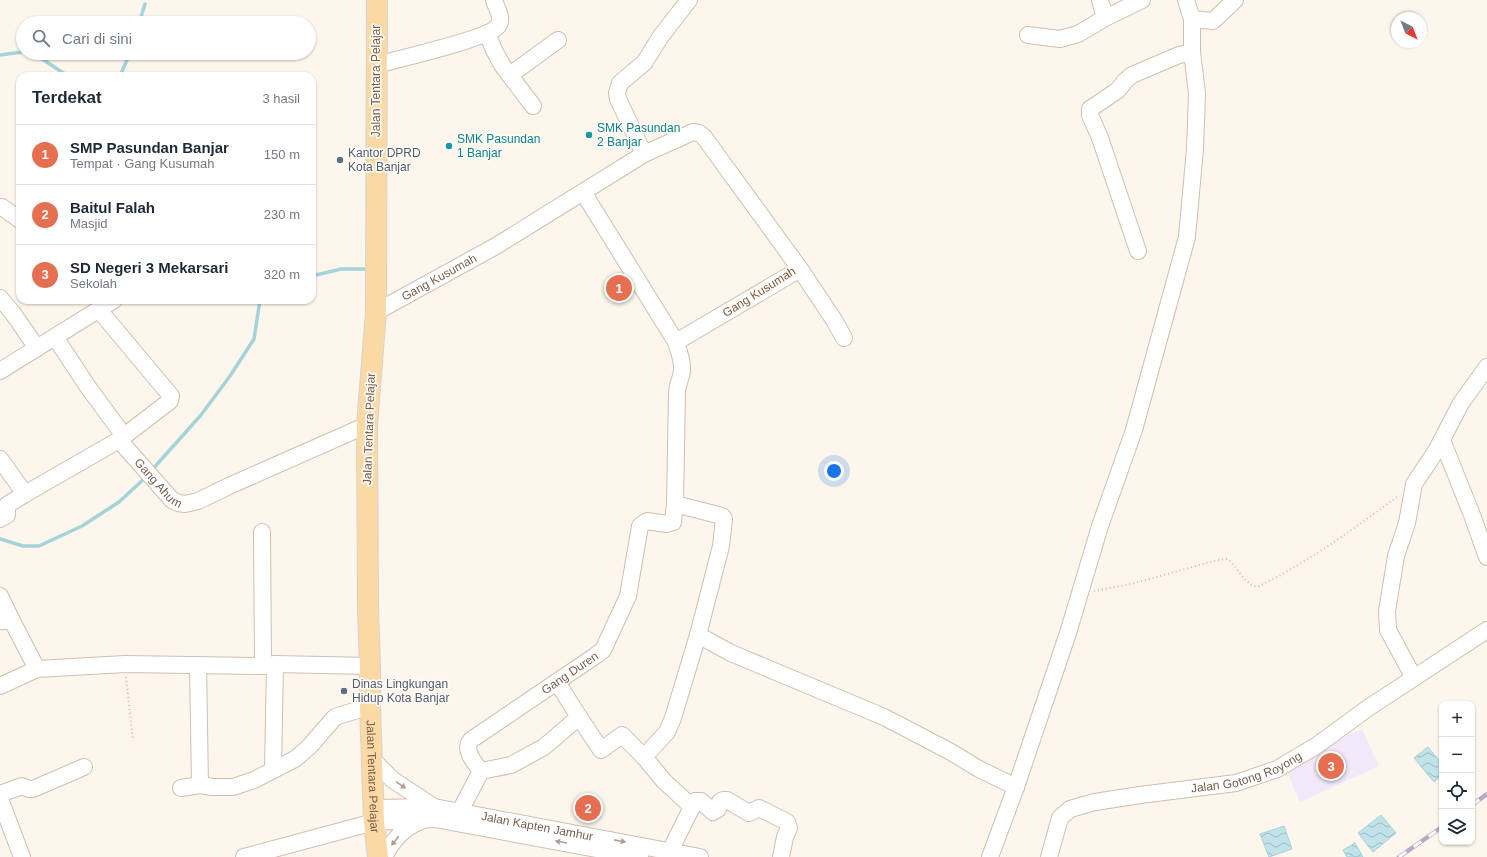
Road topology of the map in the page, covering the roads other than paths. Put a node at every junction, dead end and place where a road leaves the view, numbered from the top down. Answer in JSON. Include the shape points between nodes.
{"nodes":[{"id":1,"x":377,"y":0,"type":"edge"},
{"id":2,"x":494,"y":0,"type":"edge"},
{"id":3,"x":689,"y":0,"type":"edge"},
{"id":4,"x":1100,"y":0,"type":"edge"},
{"id":5,"x":1142,"y":0,"type":"edge"},
{"id":6,"x":1186,"y":0,"type":"edge"},
{"id":7,"x":1235,"y":0,"type":"edge"},
{"id":8,"x":1106,"y":18,"type":"junction"},
{"id":9,"x":1192,"y":19,"type":"junction"},
{"id":10,"x":487,"y":33,"type":"junction"},
{"id":11,"x":1028,"y":35,"type":"dead end"},
{"id":12,"x":558,"y":40,"type":"dead end"},
{"id":13,"x":1192,"y":52,"type":"junction"},
{"id":14,"x":376,"y":65,"type":"junction"},
{"id":15,"x":510,"y":75,"type":"junction"},
{"id":16,"x":533,"y":106,"type":"dead end"},
{"id":17,"x":644,"y":154,"type":"junction"},
{"id":18,"x":583,"y":192,"type":"junction"},
{"id":19,"x":0,"y":207,"type":"edge"},
{"id":20,"x":16,"y":217,"type":"edge"},
{"id":21,"x":1138,"y":251,"type":"dead end"},
{"id":22,"x":800,"y":269,"type":"junction"},
{"id":23,"x":0,"y":298,"type":"edge"},
{"id":24,"x":108,"y":304,"type":"edge"},
{"id":25,"x":99,"y":310,"type":"junction"},
{"id":26,"x":376,"y":312,"type":"junction"},
{"id":27,"x":6,"y":316,"type":"edge"},
{"id":28,"x":55,"y":337,"type":"junction"},
{"id":29,"x":844,"y":338,"type":"dead end"},
{"id":30,"x":676,"y":342,"type":"junction"},
{"id":31,"x":37,"y":348,"type":"junction"},
{"id":32,"x":1487,"y":366,"type":"edge"},
{"id":33,"x":0,"y":371,"type":"edge"},
{"id":34,"x":367,"y":425,"type":"junction"},
{"id":35,"x":121,"y":438,"type":"junction"},
{"id":36,"x":1442,"y":440,"type":"junction"},
{"id":37,"x":0,"y":459,"type":"edge"},
{"id":38,"x":26,"y":494,"type":"junction"},
{"id":39,"x":675,"y":504,"type":"junction"},
{"id":40,"x":0,"y":519,"type":"edge"},
{"id":41,"x":262,"y":532,"type":"dead end"},
{"id":42,"x":1487,"y":557,"type":"edge"},
{"id":43,"x":0,"y":596,"type":"edge"},
{"id":44,"x":6,"y":621,"type":"edge"},
{"id":45,"x":1487,"y":630,"type":"edge"},
{"id":46,"x":698,"y":635,"type":"junction"},
{"id":47,"x":198,"y":665,"type":"junction"},
{"id":48,"x":269,"y":665,"type":"junction"},
{"id":49,"x":370,"y":666,"type":"junction"},
{"id":50,"x":37,"y":669,"type":"junction"},
{"id":51,"x":1414,"y":678,"type":"junction"},
{"id":52,"x":557,"y":682,"type":"junction"},
{"id":53,"x":0,"y":686,"type":"edge"},
{"id":54,"x":370,"y":706,"type":"junction"},
{"id":55,"x":579,"y":717,"type":"junction"},
{"id":56,"x":644,"y":757,"type":"junction"},
{"id":57,"x":372,"y":759,"type":"junction"},
{"id":58,"x":84,"y":767,"type":"dead end"},
{"id":59,"x":273,"y":770,"type":"junction"},
{"id":60,"x":481,"y":771,"type":"junction"},
{"id":61,"x":200,"y":785,"type":"junction"},
{"id":62,"x":1016,"y":787,"type":"junction"},
{"id":63,"x":181,"y":788,"type":"dead end"},
{"id":64,"x":0,"y":794,"type":"edge"},
{"id":65,"x":0,"y":799,"type":"edge"},
{"id":66,"x":692,"y":806,"type":"junction"},
{"id":67,"x":460,"y":812,"type":"junction"},
{"id":68,"x":434,"y":813,"type":"junction"},
{"id":69,"x":374,"y":815,"type":"junction"},
{"id":70,"x":581,"y":840,"type":"junction"},
{"id":71,"x":670,"y":851,"type":"junction"},
{"id":72,"x":22,"y":857,"type":"edge"},
{"id":73,"x":244,"y":857,"type":"edge"},
{"id":74,"x":378,"y":857,"type":"edge"},
{"id":75,"x":384,"y":857,"type":"edge"},
{"id":76,"x":640,"y":857,"type":"edge"},
{"id":77,"x":700,"y":857,"type":"edge"},
{"id":78,"x":781,"y":857,"type":"edge"},
{"id":79,"x":990,"y":857,"type":"edge"},
{"id":80,"x":1049,"y":857,"type":"edge"}],
"edges":[{"from":1,"to":14,"type":"main road","name":"Jalan Tentara Pelajar"},
{"from":2,"to":10,"type":"street","via":[[500,22],[498,27]]},
{"from":3,"to":17,"type":"street","via":[[661,36],[644,64],[618,86],[618,99]]},
{"from":4,"to":8,"type":"street"},
{"from":5,"to":8,"type":"street"},
{"from":6,"to":9,"type":"street"},
{"from":7,"to":9,"type":"street","via":[[1213,21]]},
{"from":8,"to":11,"type":"street","via":[[1078,34],[1060,39]]},
{"from":9,"to":13,"type":"street"},
{"from":10,"to":14,"type":"street"},
{"from":10,"to":15,"type":"street","via":[[494,50]]},
{"from":12,"to":15,"type":"street"},
{"from":13,"to":21,"type":"street","via":[[1132,75],[1118,90],[1090,109]]},
{"from":13,"to":62,"type":"street","via":[[1197,93],[1196,149],[1187,237],[1134,430],[1100,526],[1068,633]]},
{"from":14,"to":26,"type":"main road","name":"Jalan Tentara Pelajar"},
{"from":15,"to":16,"type":"street"},
{"from":17,"to":18,"type":"street","name":"Gang Kusumah"},
{"from":17,"to":22,"type":"street","name":"Gang Kusumah","via":[[693,132],[699,133]]},
{"from":18,"to":26,"type":"street","name":"Gang Kusumah","via":[[496,246]]},
{"from":18,"to":30,"type":"street"},
{"from":19,"to":20,"type":"street"},
{"from":22,"to":29,"type":"street"},
{"from":22,"to":30,"type":"street","name":"Gang Kusumah"},
{"from":23,"to":27,"type":"street"},
{"from":24,"to":25,"type":"street"},
{"from":25,"to":28,"type":"street"},
{"from":25,"to":35,"type":"street","via":[[171,396],[170,401]]},
{"from":26,"to":34,"type":"main road","name":"Jalan Tentara Pelajar"},
{"from":27,"to":31,"type":"street"},
{"from":28,"to":31,"type":"street"},
{"from":28,"to":35,"type":"street","name":"Gang Ahum"},
{"from":30,"to":39,"type":"street","via":[[683,368],[677,385]]},
{"from":31,"to":33,"type":"street"},
{"from":32,"to":36,"type":"street","via":[[1461,403]]},
{"from":34,"to":35,"type":"street","name":"Gang Ahum","via":[[185,504],[172,500]]},
{"from":34,"to":49,"type":"main road","name":"Jalan Tentara Pelajar"},
{"from":35,"to":38,"type":"street"},
{"from":36,"to":42,"type":"street"},
{"from":36,"to":51,"type":"street","via":[[1414,484],[1407,523],[1396,556],[1387,611],[1388,630]]},
{"from":37,"to":38,"type":"street"},
{"from":38,"to":40,"type":"street","via":[[7,505],[6,515]]},
{"from":39,"to":46,"type":"street","via":[[719,514],[724,519],[721,546]]},
{"from":39,"to":52,"type":"street","name":"Gang Duren","via":[[673,522],[670,524],[647,521],[640,526],[628,596],[603,650]]},
{"from":41,"to":48,"type":"street"},
{"from":43,"to":44,"type":"street"},
{"from":44,"to":50,"type":"street"},
{"from":45,"to":51,"type":"street","name":"Jalan Gotong Royong"},
{"from":46,"to":56,"type":"street","via":[[667,732]]},
{"from":46,"to":62,"type":"street","via":[[731,653],[884,717]]},
{"from":47,"to":48,"type":"street"},
{"from":47,"to":50,"type":"street","via":[[125,664]]},
{"from":47,"to":61,"type":"street"},
{"from":48,"to":49,"type":"street"},
{"from":48,"to":59,"type":"street"},
{"from":49,"to":54,"type":"main road","name":"Jalan Tentara Pelajar"},
{"from":50,"to":53,"type":"street"},
{"from":51,"to":80,"type":"street","name":"Jalan Gotong Royong","via":[[1316,746],[1277,769],[1236,783],[1095,802],[1070,809],[1060,818]]},
{"from":52,"to":55,"type":"street"},
{"from":52,"to":60,"type":"street","name":"Gang Duren","via":[[471,740],[467,750]]},
{"from":54,"to":57,"type":"main road","name":"Jalan Tentara Pelajar"},
{"from":54,"to":59,"type":"street","via":[[335,717],[295,759]]},
{"from":55,"to":56,"type":"street","via":[[601,750],[622,735]]},
{"from":55,"to":60,"type":"street","via":[[544,747],[511,765]]},
{"from":56,"to":66,"type":"street","via":[[664,781]]},
{"from":57,"to":68,"type":"street","one_way":true,"via":[[393,780]]},
{"from":57,"to":69,"type":"main road","name":"Jalan Tentara Pelajar"},
{"from":58,"to":64,"type":"street","via":[[33,789],[22,786]]},
{"from":59,"to":61,"type":"street","via":[[233,787]]},
{"from":60,"to":67,"type":"street"},
{"from":61,"to":63,"type":"street"},
{"from":62,"to":79,"type":"street"},
{"from":65,"to":72,"type":"street"},
{"from":66,"to":71,"type":"street"},
{"from":66,"to":78,"type":"street","via":[[695,801],[701,801],[713,812],[718,809],[720,802],[727,800],[749,813],[760,808],[787,822],[789,828]]},
{"from":67,"to":68,"type":"street","name":"Jalan Kapten Jamhur"},
{"from":67,"to":70,"type":"street","name":"Jalan Kapten Jamhur"},
{"from":68,"to":69,"type":"street","name":"Jalan Kapten Jamhur"},
{"from":70,"to":68,"type":"street","name":"Jalan Kapten Jamhur","one_way":true},
{"from":68,"to":75,"type":"street","one_way":true,"via":[[399,834]]},
{"from":69,"to":73,"type":"street","name":"Jalan Kapten Jamhur"},
{"from":69,"to":74,"type":"main road","name":"Jalan Tentara Pelajar"},
{"from":70,"to":71,"type":"street","name":"Jalan Kapten Jamhur","one_way":true},
{"from":70,"to":76,"type":"street","name":"Jalan Kapten Jamhur"},
{"from":71,"to":77,"type":"street","name":"Jalan Kapten Jamhur"}]}
